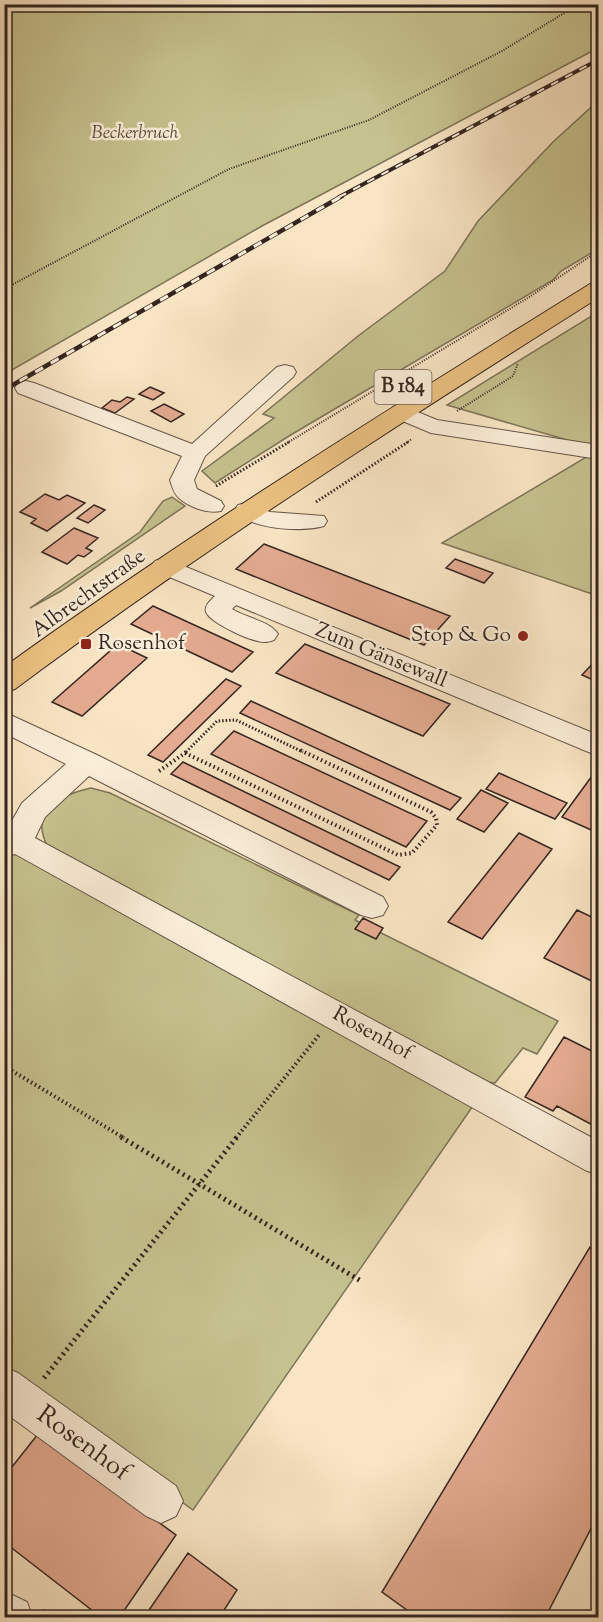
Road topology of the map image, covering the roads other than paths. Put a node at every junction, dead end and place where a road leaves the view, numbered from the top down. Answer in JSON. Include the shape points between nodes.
{"nodes":[{"id":1,"x":598,"y":268,"type":"edge"},
{"id":2,"x":598,"y":289,"type":"edge"},
{"id":3,"x":285,"y":372,"type":"dead end"},
{"id":4,"x":26,"y":388,"type":"dead end"},
{"id":5,"x":400,"y":412,"type":"junction"},
{"id":6,"x":311,"y":443,"type":"dead end"},
{"id":7,"x":598,"y":452,"type":"edge"},
{"id":8,"x":195,"y":453,"type":"junction"},
{"id":9,"x":264,"y":472,"type":"dead end"},
{"id":10,"x":205,"y":503,"type":"junction"},
{"id":11,"x":247,"y":510,"type":"junction"},
{"id":12,"x":315,"y":521,"type":"dead end"},
{"id":13,"x":164,"y":566,"type":"junction"},
{"id":14,"x":232,"y":594,"type":"junction"},
{"id":15,"x":266,"y":634,"type":"dead end"},
{"id":16,"x":4,"y":656,"type":"edge"},
{"id":17,"x":4,"y":682,"type":"edge"},
{"id":18,"x":4,"y":721,"type":"edge"},
{"id":19,"x":598,"y":746,"type":"edge"},
{"id":20,"x":87,"y":762,"type":"junction"},
{"id":21,"x":11,"y":844,"type":"edge"},
{"id":22,"x":372,"y":906,"type":"dead end"},
{"id":23,"x":598,"y":1159,"type":"edge"},
{"id":24,"x":15,"y":1395,"type":"edge"},
{"id":25,"x":161,"y":1501,"type":"dead end"},
{"id":26,"x":4,"y":1613,"type":"edge"},
{"id":27,"x":11,"y":1617,"type":"edge"}],
"edges":[{"from":1,"to":6,"type":"main road","number":"B 184"},
{"from":2,"to":5,"type":"main road","number":"B 184"},
{"from":3,"to":8,"type":"street"},
{"from":4,"to":8,"type":"street"},
{"from":5,"to":7,"type":"street","via":[[431,426]]},
{"from":5,"to":11,"type":"main road","number":"B 184"},
{"from":8,"to":10,"type":"street","via":[[182,480],[187,493]]},
{"from":9,"to":10,"type":"main road","name":"Albrechtstraße"},
{"from":10,"to":16,"type":"main road","name":"Albrechtstraße","via":[[174,532]]},
{"from":11,"to":12,"type":"street","via":[[265,519]]},
{"from":11,"to":13,"type":"main road","number":"B 184"},
{"from":13,"to":14,"type":"street","name":"Zum Gänsewall"},
{"from":13,"to":17,"type":"main road","name":"Albrechtstraße","number":"B 184"},
{"from":14,"to":15,"type":"street","via":[[219,612]]},
{"from":14,"to":19,"type":"street","name":"Zum Gänsewall","via":[[430,668]]},
{"from":18,"to":20,"type":"street"},
{"from":20,"to":21,"type":"street","name":"Rosenhof","via":[[33,811]]},
{"from":20,"to":22,"type":"street"},
{"from":21,"to":23,"type":"street","name":"Rosenhof","via":[[336,1014]]},
{"from":24,"to":25,"type":"street","name":"Rosenhof"},
{"from":26,"to":27,"type":"street"}]}
